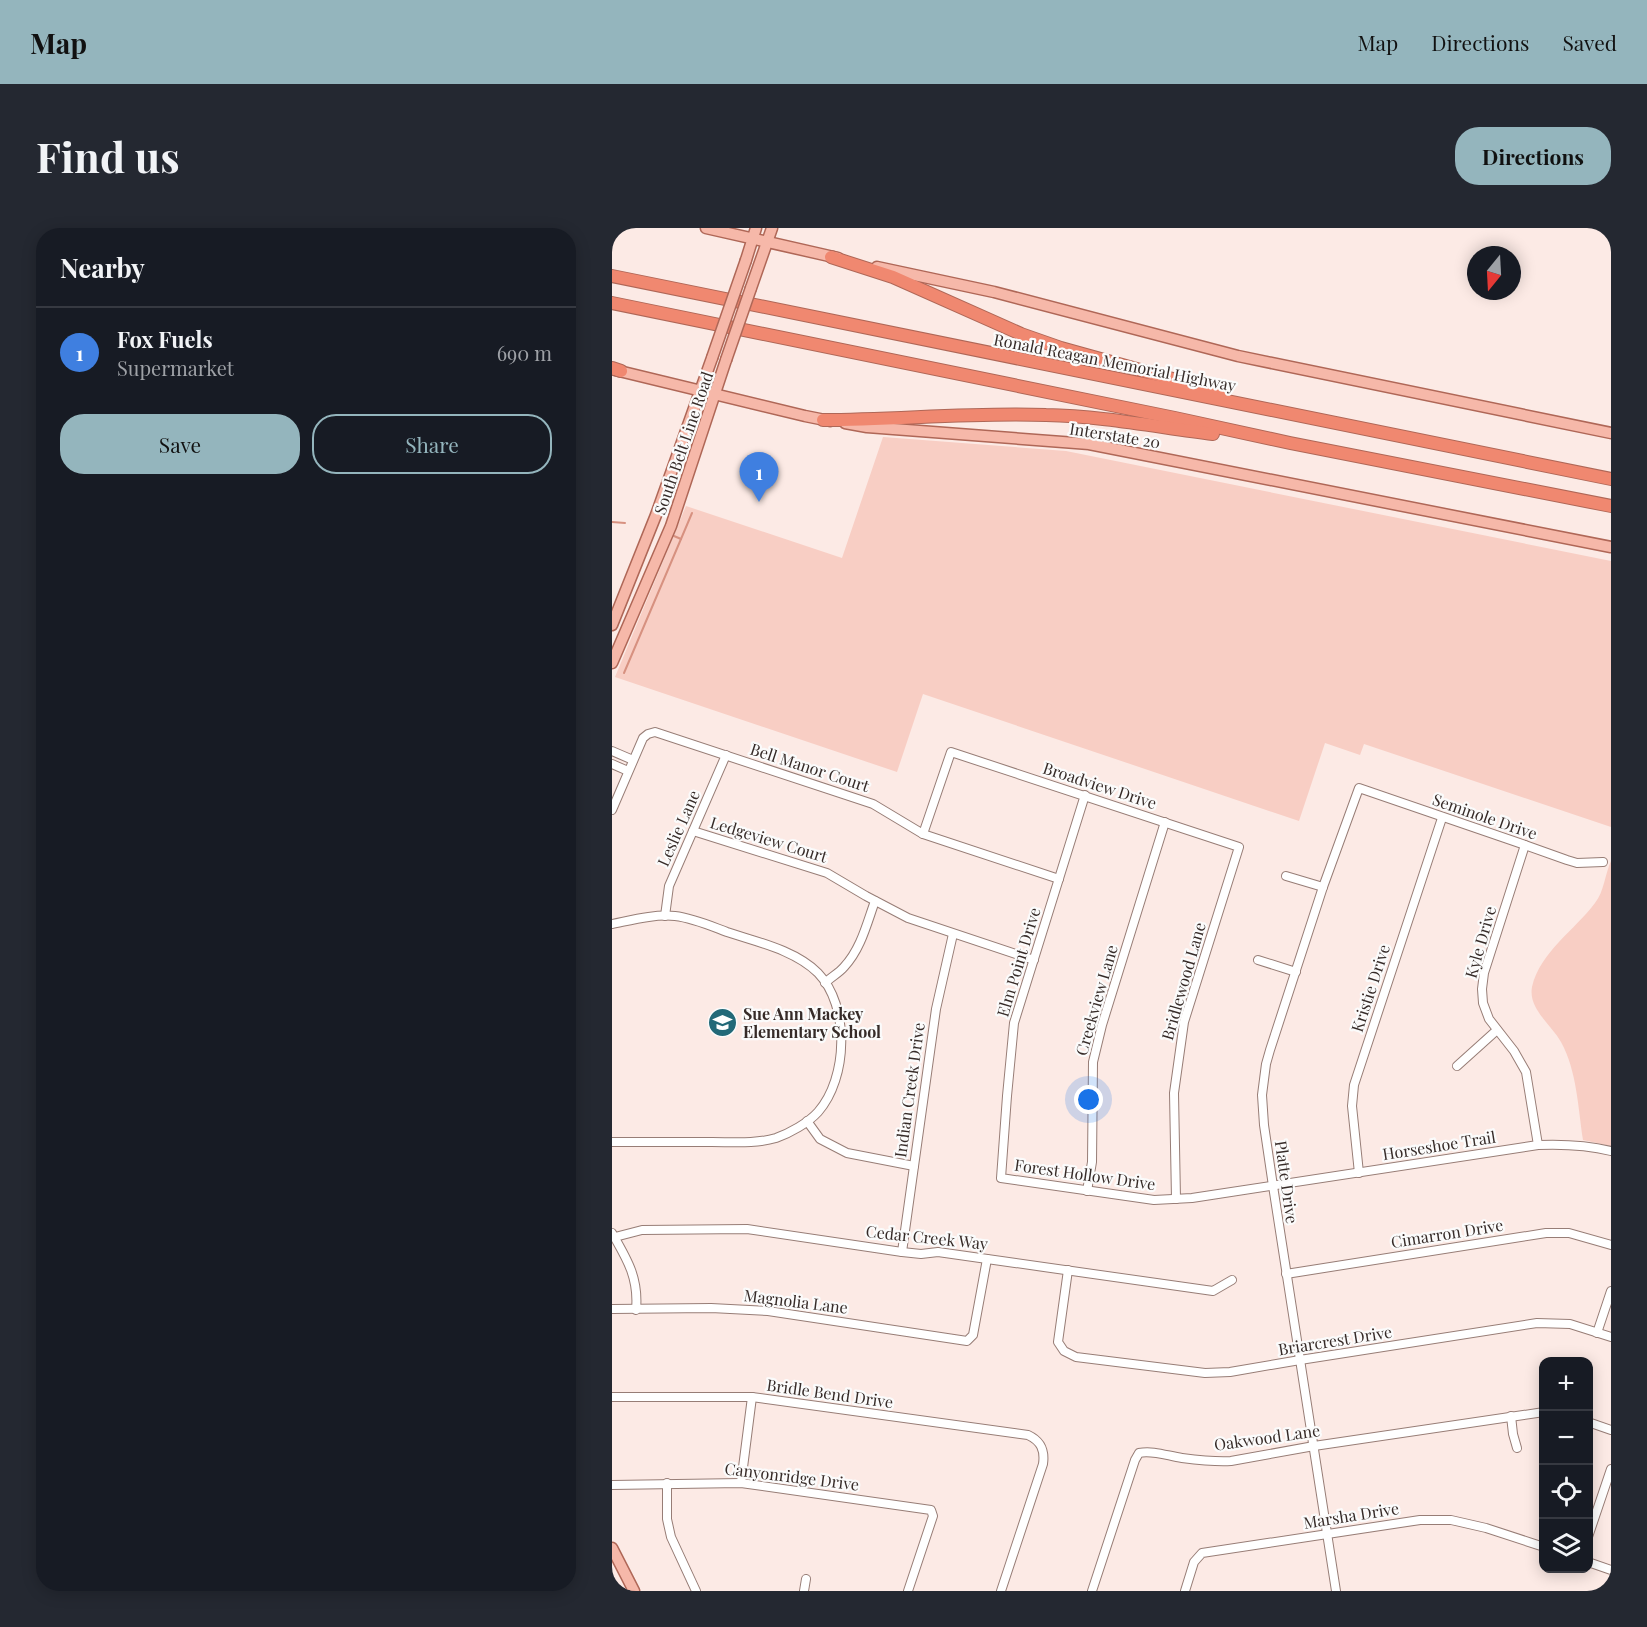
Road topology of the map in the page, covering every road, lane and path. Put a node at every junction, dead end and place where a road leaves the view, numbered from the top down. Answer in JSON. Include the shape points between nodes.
{"nodes":[{"id":1,"x":706,"y":228,"type":"edge"},
{"id":2,"x":772,"y":228,"type":"edge"},
{"id":3,"x":754,"y":233,"type":"edge"},
{"id":4,"x":767,"y":242,"type":"junction"},
{"id":5,"x":831,"y":257,"type":"junction"},
{"id":6,"x":612,"y":276,"type":"edge"},
{"id":7,"x":612,"y":303,"type":"edge"},
{"id":8,"x":615,"y":370,"type":"edge"},
{"id":9,"x":700,"y":391,"type":"junction"},
{"id":10,"x":715,"y":394,"type":"junction"},
{"id":11,"x":823,"y":420,"type":"junction"},
{"id":12,"x":1322,"y":421,"type":"junction"},
{"id":13,"x":1611,"y":433,"type":"edge"},
{"id":14,"x":1290,"y":443,"type":"junction"},
{"id":15,"x":1611,"y":479,"type":"edge"},
{"id":16,"x":665,"y":492,"type":"junction"},
{"id":17,"x":681,"y":498,"type":"junction"},
{"id":18,"x":1611,"y":506,"type":"edge"},
{"id":19,"x":1611,"y":547,"type":"edge"},
{"id":20,"x":637,"y":567,"type":"junction"},
{"id":21,"x":650,"y":572,"type":"junction"},
{"id":22,"x":621,"y":605,"type":"junction"},
{"id":23,"x":634,"y":610,"type":"junction"},
{"id":24,"x":612,"y":625,"type":"edge"},
{"id":25,"x":612,"y":663,"type":"edge"},
{"id":26,"x":612,"y":750,"type":"edge"},
{"id":27,"x":726,"y":755,"type":"junction"},
{"id":28,"x":633,"y":760,"type":"junction"},
{"id":29,"x":612,"y":764,"type":"edge"},
{"id":30,"x":628,"y":771,"type":"junction"},
{"id":31,"x":1359,"y":788,"type":"joint"},
{"id":32,"x":1085,"y":795,"type":"junction"},
{"id":33,"x":612,"y":810,"type":"edge"},
{"id":34,"x":1442,"y":818,"type":"junction"},
{"id":35,"x":1165,"y":822,"type":"junction"},
{"id":36,"x":693,"y":831,"type":"junction"},
{"id":37,"x":923,"y":834,"type":"junction"},
{"id":38,"x":1525,"y":845,"type":"junction"},
{"id":39,"x":1239,"y":847,"type":"joint"},
{"id":40,"x":1603,"y":862,"type":"dead end"},
{"id":41,"x":1286,"y":876,"type":"dead end"},
{"id":42,"x":1059,"y":879,"type":"junction"},
{"id":43,"x":1323,"y":887,"type":"junction"},
{"id":44,"x":875,"y":901,"type":"junction"},
{"id":45,"x":665,"y":916,"type":"junction"},
{"id":46,"x":612,"y":924,"type":"edge"},
{"id":47,"x":953,"y":934,"type":"junction"},
{"id":48,"x":1034,"y":960,"type":"junction"},
{"id":49,"x":1258,"y":960,"type":"dead end"},
{"id":50,"x":1296,"y":972,"type":"junction"},
{"id":51,"x":825,"y":983,"type":"junction"},
{"id":52,"x":1497,"y":1030,"type":"junction"},
{"id":53,"x":1457,"y":1066,"type":"dead end"},
{"id":54,"x":807,"y":1120,"type":"junction"},
{"id":55,"x":612,"y":1142,"type":"edge"},
{"id":56,"x":1538,"y":1145,"type":"junction"},
{"id":57,"x":1611,"y":1151,"type":"edge"},
{"id":58,"x":914,"y":1166,"type":"junction"},
{"id":59,"x":1359,"y":1173,"type":"junction"},
{"id":60,"x":1001,"y":1178,"type":"joint"},
{"id":61,"x":1273,"y":1186,"type":"junction"},
{"id":62,"x":1087,"y":1191,"type":"junction"},
{"id":63,"x":1176,"y":1199,"type":"junction"},
{"id":64,"x":613,"y":1235,"type":"edge"},
{"id":65,"x":1611,"y":1245,"type":"edge"},
{"id":66,"x":902,"y":1252,"type":"junction"},
{"id":67,"x":987,"y":1258,"type":"junction"},
{"id":68,"x":1068,"y":1270,"type":"junction"},
{"id":69,"x":1286,"y":1274,"type":"junction"},
{"id":70,"x":1232,"y":1280,"type":"dead end"},
{"id":71,"x":1611,"y":1291,"type":"edge"},
{"id":72,"x":612,"y":1309,"type":"edge"},
{"id":73,"x":636,"y":1310,"type":"junction"},
{"id":74,"x":1597,"y":1333,"type":"junction"},
{"id":75,"x":1611,"y":1337,"type":"edge"},
{"id":76,"x":1300,"y":1360,"type":"junction"},
{"id":77,"x":612,"y":1397,"type":"edge"},
{"id":78,"x":752,"y":1397,"type":"junction"},
{"id":79,"x":1539,"y":1413,"type":"edge"},
{"id":80,"x":1511,"y":1416,"type":"junction"},
{"id":81,"x":1593,"y":1424,"type":"edge"},
{"id":82,"x":1611,"y":1430,"type":"edge"},
{"id":83,"x":1314,"y":1446,"type":"junction"},
{"id":84,"x":1517,"y":1448,"type":"dead end"},
{"id":85,"x":1611,"y":1469,"type":"edge"},
{"id":86,"x":667,"y":1483,"type":"junction"},
{"id":87,"x":741,"y":1483,"type":"junction"},
{"id":88,"x":612,"y":1485,"type":"edge"},
{"id":89,"x":1593,"y":1522,"type":"edge"},
{"id":90,"x":1328,"y":1534,"type":"junction"},
{"id":91,"x":1539,"y":1545,"type":"edge"},
{"id":92,"x":612,"y":1548,"type":"edge"},
{"id":93,"x":1593,"y":1564,"type":"edge"},
{"id":94,"x":1611,"y":1570,"type":"edge"},
{"id":95,"x":806,"y":1579,"type":"dead end"},
{"id":96,"x":612,"y":1587,"type":"edge"},
{"id":97,"x":614,"y":1591,"type":"edge"},
{"id":98,"x":634,"y":1591,"type":"edge"},
{"id":99,"x":696,"y":1591,"type":"edge"},
{"id":100,"x":804,"y":1591,"type":"edge"},
{"id":101,"x":908,"y":1591,"type":"edge"},
{"id":102,"x":1001,"y":1591,"type":"edge"},
{"id":103,"x":1092,"y":1591,"type":"edge"},
{"id":104,"x":1185,"y":1591,"type":"edge"},
{"id":105,"x":1336,"y":1591,"type":"edge"}],
"edges":[{"from":1,"to":3,"type":"main road"},
{"from":2,"to":4,"type":"main road","name":"South Belt Line Road"},
{"from":3,"to":4,"type":"main road"},
{"from":3,"to":9,"type":"main road","name":"South Belt Line Road","bridge":true},
{"from":4,"to":5,"type":"main road"},
{"from":4,"to":10,"type":"main road","name":"South Belt Line Road","bridge":true},
{"from":5,"to":12,"type":"highway","via":[[893,277],[1020,334],[1061,348]]},
{"from":5,"to":13,"type":"main road","via":[[994,292],[1210,350]]},
{"from":6,"to":12,"type":"highway","name":"Ronald Reagan Memorial Highway"},
{"from":7,"to":14,"type":"highway"},
{"from":8,"to":9,"type":"main road","name":"Interstate 20"},
{"from":9,"to":10,"type":"main road","name":"Interstate 20"},
{"from":9,"to":16,"type":"main road","name":"South Belt Line Road"},
{"from":10,"to":11,"type":"main road","name":"Interstate 20"},
{"from":10,"to":17,"type":"main road","name":"South Belt Line Road"},
{"from":11,"to":14,"type":"highway","via":[[1086,416]]},
{"from":11,"to":19,"type":"main road","name":"Interstate 20","via":[[867,427],[1089,444]]},
{"from":12,"to":15,"type":"highway","name":"Ronald Reagan Memorial Highway"},
{"from":14,"to":18,"type":"highway"},
{"from":16,"to":17,"type":"main road"},
{"from":16,"to":20,"type":"main road","name":"South Belt Line Road"},
{"from":17,"to":21,"type":"main road","name":"South Belt Line Road"},
{"from":20,"to":21,"type":"main road"},
{"from":20,"to":22,"type":"main road","name":"South Belt Line Road"},
{"from":21,"to":23,"type":"main road","name":"South Belt Line Road"},
{"from":22,"to":23,"type":"main road"},
{"from":22,"to":24,"type":"main road","name":"South Belt Line Road"},
{"from":23,"to":25,"type":"main road","name":"South Belt Line Road"},
{"from":26,"to":28,"type":"street"},
{"from":27,"to":28,"type":"street","name":"Bell Manor Court","via":[[655,732],[643,738]]},
{"from":27,"to":36,"type":"street","name":"Leslie Lane"},
{"from":27,"to":37,"type":"street","name":"Bell Manor Court","via":[[873,804]]},
{"from":28,"to":30,"type":"street"},
{"from":29,"to":30,"type":"street"},
{"from":30,"to":33,"type":"street"},
{"from":31,"to":34,"type":"street","name":"Seminole Drive"},
{"from":31,"to":43,"type":"street","name":"Platte Drive"},
{"from":32,"to":35,"type":"street","name":"Broadview Drive"},
{"from":32,"to":37,"type":"street","name":"Broadview Drive","via":[[951,752]]},
{"from":32,"to":42,"type":"street","name":"Elm Point Drive"},
{"from":34,"to":38,"type":"street","name":"Seminole Drive"},
{"from":34,"to":59,"type":"street","name":"Kristie Drive","via":[[1354,1085],[1352,1106]]},
{"from":35,"to":39,"type":"street","name":"Broadview Drive"},
{"from":35,"to":62,"type":"street","name":"Creekview Lane","via":[[1093,1062],[1092,1162]]},
{"from":36,"to":44,"type":"street","name":"Ledgeview Court","via":[[827,873]]},
{"from":36,"to":45,"type":"street","name":"Leslie Lane","via":[[669,886]]},
{"from":37,"to":42,"type":"street","name":"Bell Manor Court"},
{"from":38,"to":40,"type":"street","name":"Seminole Drive","via":[[1577,863]]},
{"from":38,"to":52,"type":"street","name":"Kyle Drive","via":[[1484,973],[1483,1003]]},
{"from":39,"to":63,"type":"street","name":"Bridlewood Lane","via":[[1182,1033],[1174,1093]]},
{"from":41,"to":43,"type":"street"},
{"from":42,"to":48,"type":"street","name":"Elm Point Drive"},
{"from":43,"to":50,"type":"street","name":"Platte Drive"},
{"from":44,"to":47,"type":"street","name":"Ledgeview Court"},
{"from":44,"to":51,"type":"street","via":[[855,951]]},
{"from":45,"to":46,"type":"street"},
{"from":45,"to":51,"type":"street","via":[[695,921],[785,952],[817,972]]},
{"from":47,"to":48,"type":"street","name":"Ledgeview Court"},
{"from":47,"to":58,"type":"street","name":"Indian Creek Drive","via":[[936,1009]]},
{"from":48,"to":60,"type":"street","name":"Elm Point Drive","via":[[1014,1023]]},
{"from":49,"to":50,"type":"street"},
{"from":50,"to":61,"type":"street","name":"Platte Drive","via":[[1270,1050],[1262,1095]]},
{"from":51,"to":54,"type":"street","via":[[840,1019],[839,1071],[818,1112]]},
{"from":52,"to":53,"type":"street"},
{"from":52,"to":56,"type":"street","name":"Kyle Drive","via":[[1526,1072]]},
{"from":54,"to":55,"type":"street","via":[[775,1138],[747,1142]]},
{"from":54,"to":58,"type":"street","via":[[820,1139],[834,1148]]},
{"from":56,"to":57,"type":"street","name":"Horseshoe Trail","via":[[1565,1144]]},
{"from":56,"to":59,"type":"street","name":"Horseshoe Trail"},
{"from":58,"to":66,"type":"street","name":"Indian Creek Drive"},
{"from":59,"to":61,"type":"street","name":"Horseshoe Trail"},
{"from":60,"to":62,"type":"street","name":"Forest Hollow Drive"},
{"from":61,"to":63,"type":"street","name":"Forest Hollow Drive"},
{"from":61,"to":69,"type":"street","name":"Platte Drive"},
{"from":62,"to":63,"type":"street","name":"Forest Hollow Drive"},
{"from":64,"to":66,"type":"street","name":"Cedar Creek Way","via":[[642,1230],[747,1229]]},
{"from":64,"to":73,"type":"street","via":[[631,1266]]},
{"from":65,"to":69,"type":"street","name":"Cimarron Drive","via":[[1569,1233],[1546,1233]]},
{"from":66,"to":67,"type":"street","name":"Cedar Creek Way"},
{"from":67,"to":68,"type":"street","name":"Cedar Creek Way"},
{"from":67,"to":73,"type":"street","name":"Magnolia Lane","via":[[973,1335],[967,1341],[768,1311]]},
{"from":68,"to":70,"type":"street","name":"Cedar Creek Way","via":[[1214,1291]]},
{"from":68,"to":76,"type":"street","name":"Briarcrest Drive","via":[[1058,1342],[1064,1351],[1076,1357],[1204,1373]]},
{"from":69,"to":76,"type":"street","name":"Platte Drive"},
{"from":71,"to":74,"type":"street"},
{"from":72,"to":73,"type":"street","name":"Magnolia Lane"},
{"from":74,"to":75,"type":"street","name":"Briarcrest Drive"},
{"from":74,"to":76,"type":"street","name":"Briarcrest Drive","via":[[1570,1324],[1537,1323]]},
{"from":76,"to":83,"type":"street","name":"Platte Drive"},
{"from":77,"to":78,"type":"street","name":"Bridle Bend Drive"},
{"from":78,"to":87,"type":"street"},
{"from":78,"to":102,"type":"street","name":"Bridle Bend Drive","via":[[1035,1438],[1043,1450],[1043,1464]]},
{"from":79,"to":80,"type":"street","name":"Oakwood Lane"},
{"from":80,"to":83,"type":"street","name":"Oakwood Lane"},
{"from":80,"to":84,"type":"street"},
{"from":81,"to":82,"type":"street"},
{"from":83,"to":90,"type":"street","name":"Platte Drive"},
{"from":83,"to":103,"type":"street","name":"Oakwood Lane","via":[[1220,1461],[1139,1453]]},
{"from":85,"to":89,"type":"street"},
{"from":86,"to":87,"type":"street","name":"Canyonridge Drive"},
{"from":86,"to":88,"type":"street","name":"Canyonridge Drive"},
{"from":86,"to":99,"type":"street","via":[[671,1537]]},
{"from":87,"to":101,"type":"street","name":"Canyonridge Drive","via":[[931,1510],[933,1516]]},
{"from":90,"to":91,"type":"street","name":"Marsha Drive","via":[[1420,1520],[1451,1520]]},
{"from":90,"to":104,"type":"street","name":"Marsha Drive","via":[[1203,1553],[1194,1562]]},
{"from":90,"to":105,"type":"street","name":"Platte Drive"},
{"from":92,"to":98,"type":"main road"},
{"from":93,"to":94,"type":"street"},
{"from":95,"to":100,"type":"street"},
{"from":96,"to":97,"type":"main road"}]}
